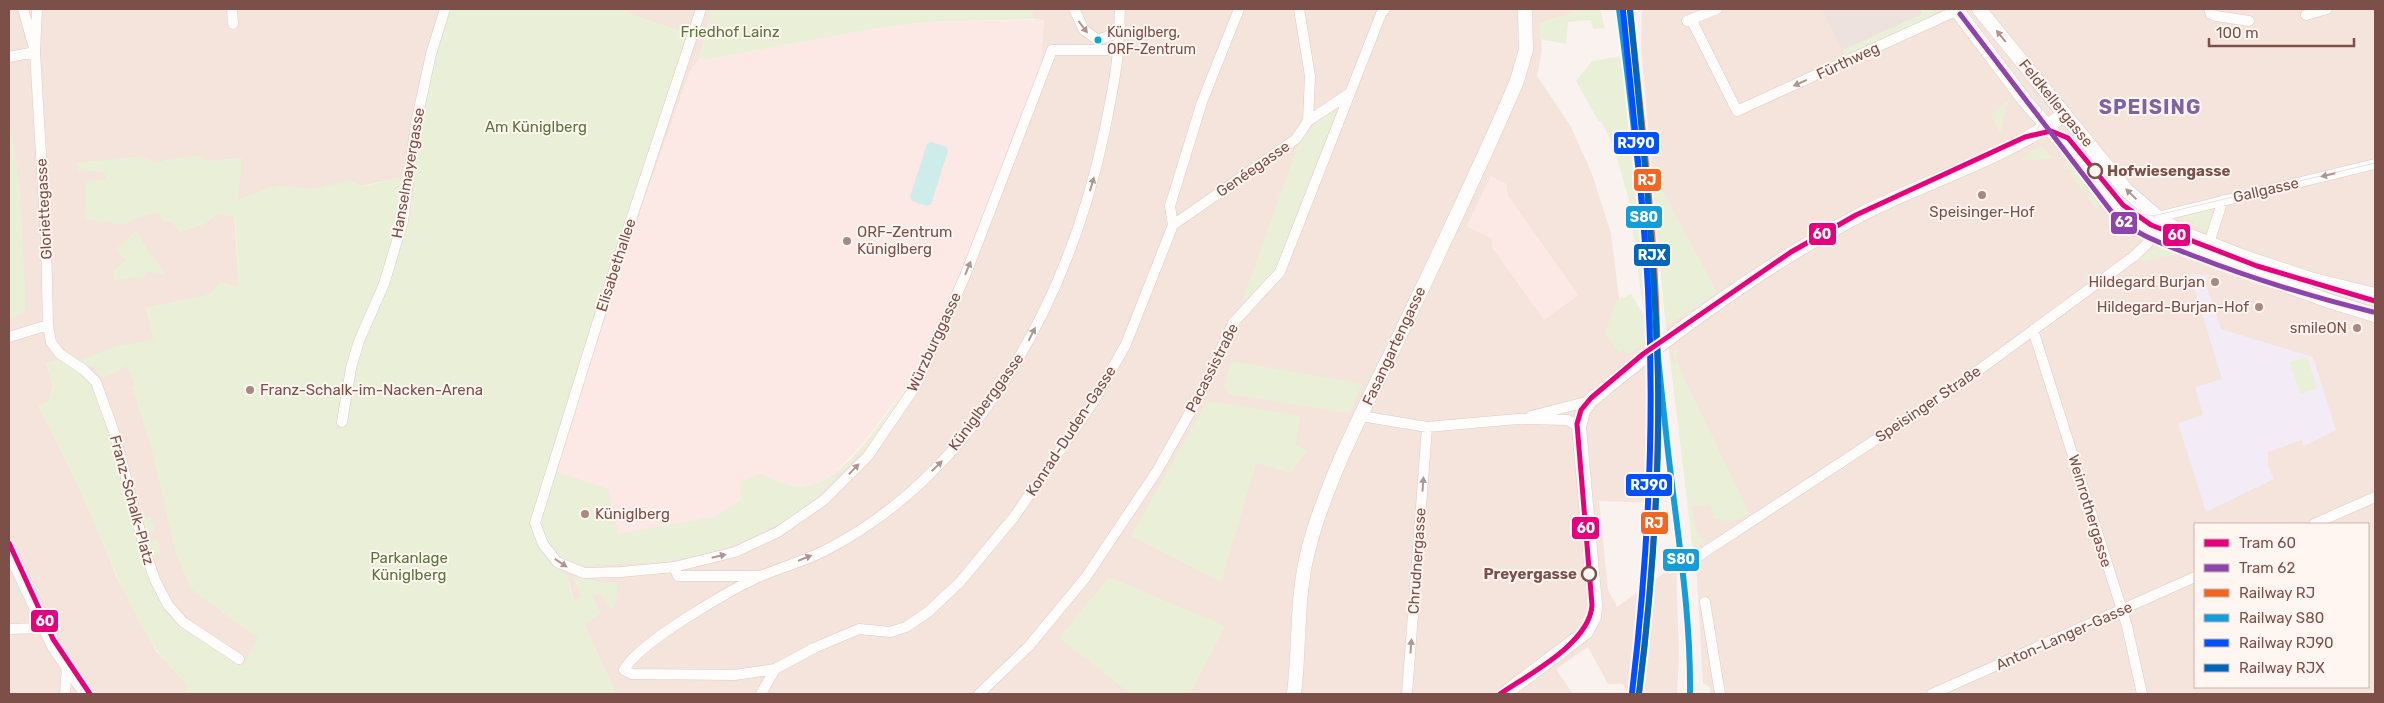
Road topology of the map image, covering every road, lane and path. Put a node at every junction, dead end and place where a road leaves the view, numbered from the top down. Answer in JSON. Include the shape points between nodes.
{"nodes":[{"id":1,"x":23,"y":9,"type":"edge"},
{"id":2,"x":37,"y":9,"type":"edge"},
{"id":3,"x":232,"y":9,"type":"edge"},
{"id":4,"x":445,"y":9,"type":"edge"},
{"id":5,"x":701,"y":9,"type":"edge"},
{"id":6,"x":1074,"y":9,"type":"edge"},
{"id":7,"x":1120,"y":9,"type":"edge"},
{"id":8,"x":1240,"y":9,"type":"edge"},
{"id":9,"x":1299,"y":9,"type":"edge"},
{"id":10,"x":1525,"y":9,"type":"edge"},
{"id":11,"x":1717,"y":9,"type":"edge"},
{"id":12,"x":1958,"y":9,"type":"edge"},
{"id":13,"x":1979,"y":9,"type":"edge"},
{"id":14,"x":2209,"y":9,"type":"edge"},
{"id":15,"x":2327,"y":9,"type":"edge"},
{"id":16,"x":1382,"y":11,"type":"edge"},
{"id":17,"x":2306,"y":15,"type":"dead end"},
{"id":18,"x":2249,"y":21,"type":"dead end"},
{"id":19,"x":233,"y":24,"type":"dead end"},
{"id":20,"x":1120,"y":26,"type":"junction"},
{"id":21,"x":1118,"y":50,"type":"junction"},
{"id":22,"x":35,"y":52,"type":"junction"},
{"id":23,"x":9,"y":57,"type":"edge"},
{"id":24,"x":1350,"y":92,"type":"junction"},
{"id":25,"x":2065,"y":114,"type":"junction"},
{"id":26,"x":1308,"y":121,"type":"junction"},
{"id":27,"x":2047,"y":127,"type":"junction"},
{"id":28,"x":2375,"y":164,"type":"edge"},
{"id":29,"x":2223,"y":200,"type":"junction"},
{"id":30,"x":2159,"y":218,"type":"junction"},
{"id":31,"x":1173,"y":225,"type":"junction"},
{"id":32,"x":2153,"y":236,"type":"junction"},
{"id":33,"x":2208,"y":243,"type":"junction"},
{"id":34,"x":2375,"y":295,"type":"edge"},
{"id":35,"x":2375,"y":315,"type":"edge"},
{"id":36,"x":48,"y":325,"type":"junction"},
{"id":37,"x":2033,"y":330,"type":"junction"},
{"id":38,"x":9,"y":337,"type":"edge"},
{"id":39,"x":1590,"y":401,"type":"junction"},
{"id":40,"x":1361,"y":416,"type":"junction"},
{"id":41,"x":1518,"y":419,"type":"junction"},
{"id":42,"x":342,"y":422,"type":"dead end"},
{"id":43,"x":1427,"y":427,"type":"junction"},
{"id":44,"x":1579,"y":427,"type":"junction"},
{"id":45,"x":2375,"y":497,"type":"edge"},
{"id":46,"x":535,"y":523,"type":"joint"},
{"id":47,"x":2316,"y":523,"type":"edge"},
{"id":48,"x":9,"y":549,"type":"edge"},
{"id":49,"x":1694,"y":559,"type":"dead end"},
{"id":50,"x":674,"y":567,"type":"junction"},
{"id":51,"x":760,"y":576,"type":"junction"},
{"id":52,"x":2194,"y":577,"type":"edge"},
{"id":53,"x":1706,"y":602,"type":"dead end"},
{"id":54,"x":2121,"y":610,"type":"junction"},
{"id":55,"x":44,"y":628,"type":"junction"},
{"id":56,"x":9,"y":630,"type":"edge"},
{"id":57,"x":239,"y":659,"type":"dead end"},
{"id":58,"x":67,"y":666,"type":"junction"},
{"id":59,"x":775,"y":669,"type":"junction"},
{"id":60,"x":64,"y":694,"type":"edge"},
{"id":61,"x":87,"y":694,"type":"edge"},
{"id":62,"x":761,"y":694,"type":"edge"},
{"id":63,"x":980,"y":694,"type":"edge"},
{"id":64,"x":1294,"y":694,"type":"edge"},
{"id":65,"x":1407,"y":694,"type":"edge"},
{"id":66,"x":1504,"y":694,"type":"edge"},
{"id":67,"x":1720,"y":694,"type":"edge"},
{"id":68,"x":1932,"y":694,"type":"edge"},
{"id":69,"x":2142,"y":694,"type":"edge"}],
"edges":[{"from":1,"to":22,"type":"street","name":"Gloriettegasse"},
{"from":2,"to":22,"type":"street","name":"Gloriettegasse"},
{"from":3,"to":19,"type":"street"},
{"from":4,"to":42,"type":"street","name":"Hanselmayergasse","via":[[416,123],[403,221],[384,284],[359,341]]},
{"from":5,"to":46,"type":"street","name":"Elisabethallee","via":[[606,295]]},
{"from":6,"to":20,"type":"street","one_way":true,"via":[[1084,30],[1098,40],[1111,35]]},
{"from":7,"to":20,"type":"street"},
{"from":8,"to":31,"type":"street","name":"Konrad-Duden-Gasse","via":[[1196,120],[1170,206]]},
{"from":9,"to":26,"type":"street","via":[[1310,76]]},
{"from":10,"to":40,"type":"main road","name":"Fasangartengasse","via":[[1526,50],[1517,81]]},
{"from":12,"to":11,"type":"street","name":"Fürthweg","one_way":true,"via":[[1737,111],[1688,20]]},
{"from":12,"to":27,"type":"main road","name":"Feldkellergasse"},
{"from":25,"to":13,"type":"main road","name":"Feldkellergasse","one_way":true},
{"from":14,"to":18,"type":"street","via":[[2216,16]]},
{"from":15,"to":17,"type":"street"},
{"from":16,"to":24,"type":"street","name":"Pacassistraße"},
{"from":20,"to":21,"type":"street"},
{"from":50,"to":21,"type":"street","name":"Würzburggasse","one_way":true,"via":[[735,552],[778,532],[824,500],[868,456],[915,387],[965,276],[1052,50]]},
{"from":51,"to":21,"type":"street","name":"Küniglberggasse","one_way":true,"via":[[822,552],[889,510],[942,462],[996,394],[1037,324],[1084,212],[1098,162]]},
{"from":22,"to":23,"type":"street"},
{"from":22,"to":36,"type":"street","name":"Gloriettegasse"},
{"from":24,"to":26,"type":"street","name":"Genéegasse"},
{"from":24,"to":63,"type":"street","name":"Pacassistraße","via":[[1280,272],[1233,323],[1203,389],[1157,471],[1086,576],[1029,646]]},
{"from":25,"to":27,"type":"main road"},
{"from":30,"to":25,"type":"main road","name":"Feldkellergasse","one_way":true,"via":[[2126,190]]},
{"from":26,"to":31,"type":"street","name":"Genéegasse","via":[[1289,144]]},
{"from":27,"to":32,"type":"main road","name":"Feldkellergasse","via":[[2116,213]]},
{"from":27,"to":39,"type":"main road","via":[[1858,215],[1810,243],[1649,352]]},
{"from":28,"to":29,"type":"street","name":"Gallgasse","one_way":true},
{"from":29,"to":30,"type":"street","name":"Gallgasse"},
{"from":29,"to":33,"type":"street"},
{"from":30,"to":32,"type":"street","name":"Speisinger Straße"},
{"from":30,"to":33,"type":"main road"},
{"from":31,"to":59,"type":"street","name":"Konrad-Duden-Gasse","via":[[1126,344],[1094,401],[1014,517],[960,582],[928,612],[906,627],[890,632],[859,629]]},
{"from":32,"to":35,"type":"main road"},
{"from":32,"to":37,"type":"street","name":"Speisinger Straße","via":[[2133,258]]},
{"from":33,"to":34,"type":"main road","via":[[2310,280]]},
{"from":36,"to":38,"type":"street"},
{"from":36,"to":57,"type":"street","name":"Franz-Schalk-Platz","via":[[51,342],[60,354],[96,382],[114,432],[154,580],[183,622]]},
{"from":37,"to":49,"type":"street","name":"Speisinger Straße","via":[[1953,389]]},
{"from":37,"to":54,"type":"street","name":"Weinrothergasse"},
{"from":39,"to":41,"type":"street"},
{"from":39,"to":44,"type":"main road","via":[[1583,411]]},
{"from":40,"to":43,"type":"street"},
{"from":40,"to":64,"type":"main road","name":"Fasangartengasse","via":[[1308,551],[1300,597]]},
{"from":41,"to":43,"type":"street"},
{"from":41,"to":44,"type":"street","via":[[1568,420]]},
{"from":65,"to":43,"type":"street","name":"Chrudnergasse","one_way":true},
{"from":44,"to":66,"type":"main road","via":[[1594,617],[1586,632]]},
{"from":45,"to":47,"type":"street"},
{"from":46,"to":50,"type":"street","name":"Würzburggasse","one_way":true,"via":[[543,544],[557,562],[570,569],[584,573]]},
{"from":48,"to":55,"type":"main road"},
{"from":50,"to":51,"type":"street","via":[[678,576]]},
{"from":51,"to":59,"type":"street","name":"Konrad-Duden-Gasse","via":[[701,609],[656,640],[628,662],[624,670],[632,674],[726,675]]},
{"from":52,"to":54,"type":"street","name":"Anton-Langer-Gasse"},
{"from":53,"to":67,"type":"street"},
{"from":54,"to":68,"type":"street","name":"Anton-Langer-Gasse"},
{"from":54,"to":69,"type":"street","name":"Weinrothergasse"},
{"from":55,"to":56,"type":"street"},
{"from":55,"to":58,"type":"main road"},
{"from":58,"to":60,"type":"street"},
{"from":58,"to":61,"type":"main road"},
{"from":59,"to":62,"type":"street"}]}
